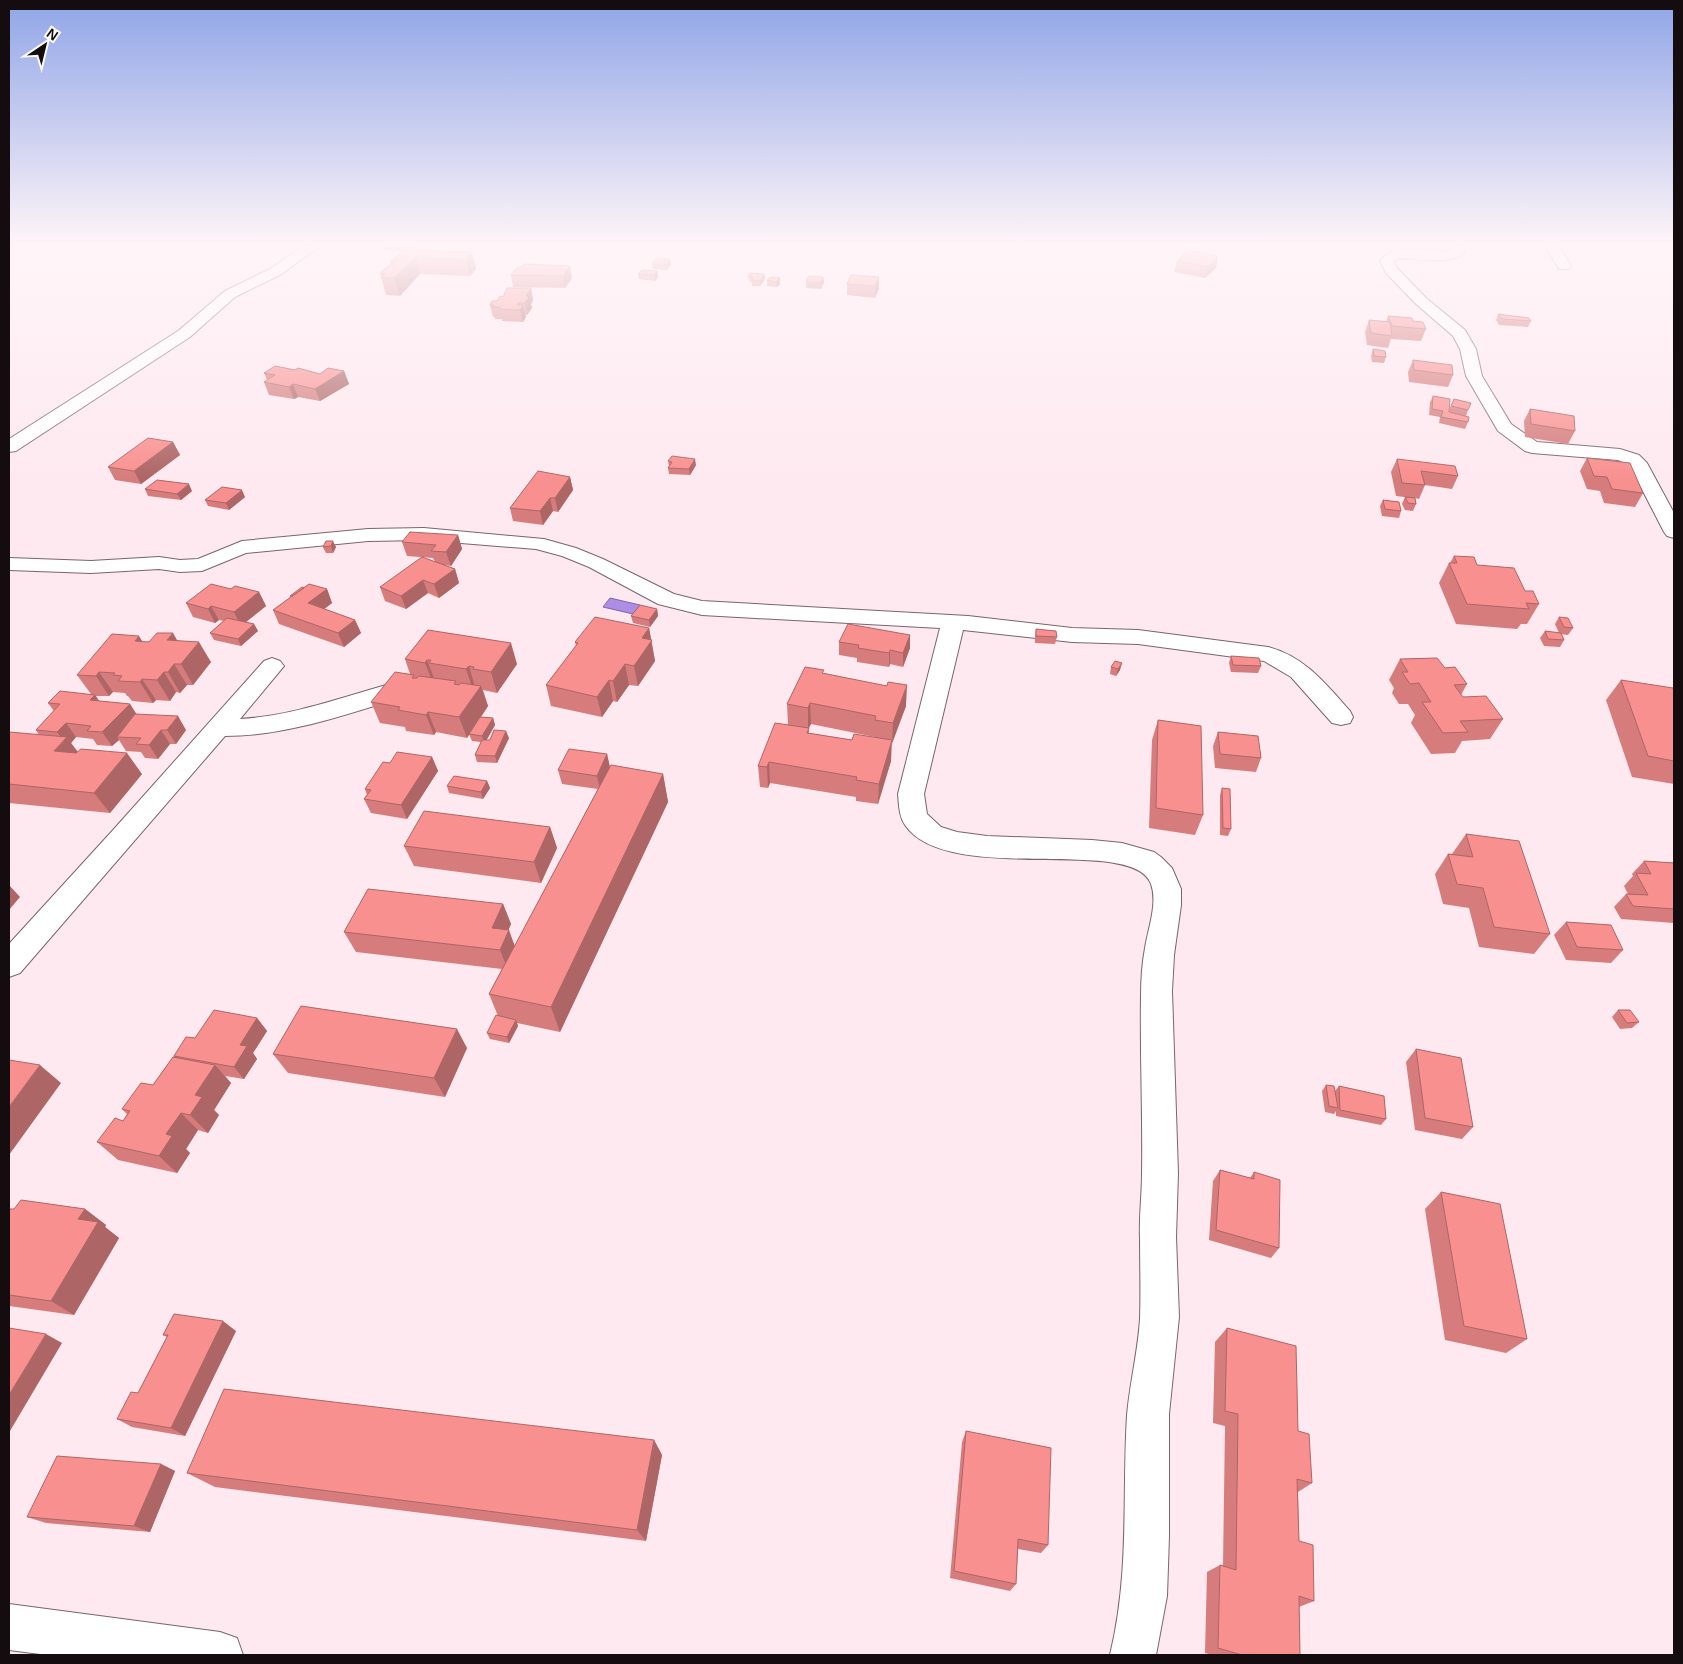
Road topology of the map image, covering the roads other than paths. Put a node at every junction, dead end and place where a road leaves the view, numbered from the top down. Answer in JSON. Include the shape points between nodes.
{"nodes":[{"id":1,"x":196,"y":324,"type":"edge"},
{"id":2,"x":1447,"y":324,"type":"edge"},
{"id":3,"x":9,"y":447,"type":"edge"},
{"id":4,"x":1674,"y":532,"type":"edge"},
{"id":5,"x":9,"y":564,"type":"edge"},
{"id":6,"x":953,"y":622,"type":"junction"},
{"id":7,"x":272,"y":666,"type":"dead end"},
{"id":8,"x":397,"y":690,"type":"edge"},
{"id":9,"x":1341,"y":717,"type":"dead end"},
{"id":10,"x":218,"y":728,"type":"junction"},
{"id":11,"x":9,"y":964,"type":"edge"},
{"id":12,"x":9,"y":1626,"type":"edge"},
{"id":13,"x":220,"y":1655,"type":"edge"},
{"id":14,"x":1134,"y":1655,"type":"edge"}],
"edges":[{"from":1,"to":3,"type":"street"},
{"from":2,"to":4,"type":"street","via":[[1468,348],[1474,376],[1504,427],[1532,447],[1620,455],[1632,459],[1640,467]]},
{"from":5,"to":6,"type":"street","via":[[91,567],[159,563],[202,565],[242,547],[368,535],[424,534],[537,543],[596,563],[666,599],[702,608]]},
{"from":6,"to":9,"type":"street","via":[[1072,635],[1138,637],[1268,654],[1281,658],[1296,669]]},
{"from":6,"to":14,"type":"street","via":[[911,794],[914,816],[920,826],[940,839],[969,844],[1037,850],[1088,850],[1132,856],[1158,869],[1167,887],[1156,1017],[1159,1329],[1148,1412],[1146,1581]]},
{"from":7,"to":10,"type":"street"},
{"from":8,"to":10,"type":"street","via":[[308,718],[239,729]]},
{"from":10,"to":11,"type":"street"},
{"from":12,"to":13,"type":"street"}]}
